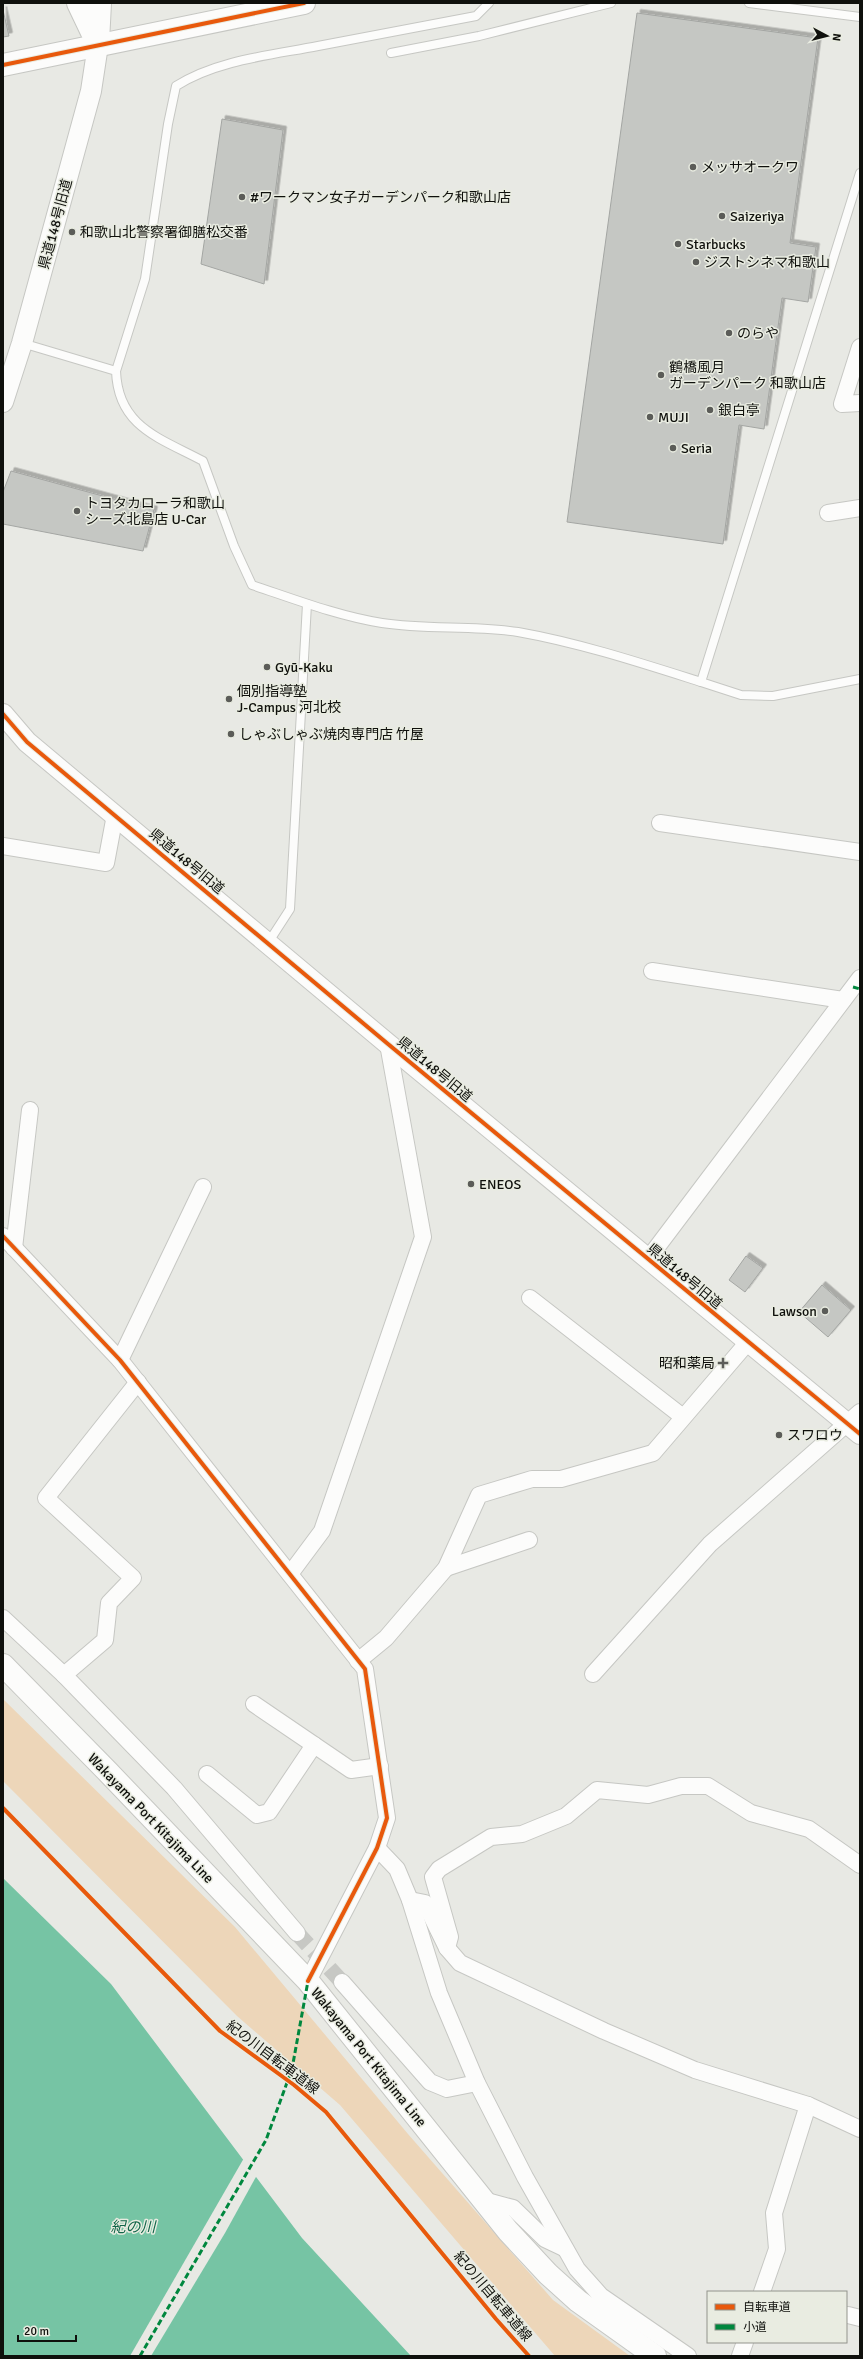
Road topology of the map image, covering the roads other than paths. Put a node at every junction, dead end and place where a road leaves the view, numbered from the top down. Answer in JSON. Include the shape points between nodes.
{"nodes":[{"id":1,"x":78,"y":3,"type":"edge"},
{"id":2,"x":100,"y":3,"type":"edge"},
{"id":3,"x":304,"y":3,"type":"edge"},
{"id":4,"x":489,"y":3,"type":"edge"},
{"id":5,"x":611,"y":3,"type":"edge"},
{"id":6,"x":748,"y":3,"type":"edge"},
{"id":7,"x":860,"y":17,"type":"edge"},
{"id":8,"x":98,"y":45,"type":"junction"},
{"id":9,"x":391,"y":53,"type":"dead end"},
{"id":10,"x":3,"y":65,"type":"edge"},
{"id":11,"x":860,"y":173,"type":"edge"},
{"id":12,"x":22,"y":343,"type":"junction"},
{"id":13,"x":860,"y":347,"type":"edge"},
{"id":14,"x":116,"y":371,"type":"junction"},
{"id":15,"x":3,"y":402,"type":"edge"},
{"id":16,"x":860,"y":404,"type":"edge"},
{"id":17,"x":860,"y":508,"type":"edge"},
{"id":18,"x":828,"y":513,"type":"dead end"},
{"id":19,"x":307,"y":604,"type":"junction"},
{"id":20,"x":860,"y":680,"type":"edge"},
{"id":21,"x":701,"y":682,"type":"junction"},
{"id":22,"x":3,"y":714,"type":"edge"},
{"id":23,"x":115,"y":815,"type":"junction"},
{"id":24,"x":660,"y":822,"type":"dead end"},
{"id":25,"x":3,"y":846,"type":"edge"},
{"id":26,"x":860,"y":852,"type":"edge"},
{"id":27,"x":268,"y":943,"type":"junction"},
{"id":28,"x":652,"y":971,"type":"dead end"},
{"id":29,"x":860,"y":978,"type":"edge"},
{"id":30,"x":843,"y":1000,"type":"junction"},
{"id":31,"x":388,"y":1044,"type":"junction"},
{"id":32,"x":30,"y":1110,"type":"dead end"},
{"id":33,"x":203,"y":1187,"type":"dead end"},
{"id":34,"x":3,"y":1236,"type":"edge"},
{"id":35,"x":14,"y":1248,"type":"junction"},
{"id":36,"x":648,"y":1259,"type":"junction"},
{"id":37,"x":530,"y":1298,"type":"dead end"},
{"id":38,"x":748,"y":1342,"type":"junction"},
{"id":39,"x":120,"y":1360,"type":"junction"},
{"id":40,"x":138,"y":1382,"type":"junction"},
{"id":41,"x":683,"y":1417,"type":"junction"},
{"id":42,"x":856,"y":1423,"type":"edge"},
{"id":43,"x":529,"y":1540,"type":"dead end"},
{"id":44,"x":446,"y":1568,"type":"junction"},
{"id":45,"x":290,"y":1574,"type":"junction"},
{"id":46,"x":3,"y":1618,"type":"edge"},
{"id":47,"x":358,"y":1661,"type":"junction"},
{"id":48,"x":3,"y":1665,"type":"edge"},
{"id":49,"x":593,"y":1674,"type":"dead end"},
{"id":50,"x":64,"y":1675,"type":"junction"},
{"id":51,"x":254,"y":1704,"type":"dead end"},
{"id":52,"x":314,"y":1745,"type":"junction"},
{"id":53,"x":380,"y":1766,"type":"junction"},
{"id":54,"x":207,"y":1774,"type":"dead end"},
{"id":55,"x":377,"y":1848,"type":"junction"},
{"id":56,"x":860,"y":1865,"type":"edge"},
{"id":57,"x":410,"y":1900,"type":"junction"},
{"id":58,"x":297,"y":1933,"type":"tunnel mouth"},
{"id":59,"x":447,"y":1948,"type":"junction"},
{"id":60,"x":308,"y":1981,"type":"junction"},
{"id":61,"x":342,"y":1982,"type":"tunnel mouth"},
{"id":62,"x":477,"y":2083,"type":"junction"},
{"id":63,"x":808,"y":2106,"type":"junction"},
{"id":64,"x":860,"y":2129,"type":"edge"},
{"id":65,"x":482,"y":2200,"type":"junction"},
{"id":66,"x":564,"y":2248,"type":"junction"},
{"id":67,"x":762,"y":2291,"type":"edge"},
{"id":68,"x":745,"y":2343,"type":"edge"},
{"id":69,"x":655,"y":2356,"type":"edge"},
{"id":70,"x":688,"y":2356,"type":"edge"},
{"id":71,"x":740,"y":2356,"type":"edge"}],
"edges":[{"from":1,"to":8,"type":"main road"},
{"from":2,"to":8,"type":"main road"},
{"from":3,"to":8,"type":"main road"},
{"from":4,"to":14,"type":"lane","via":[[476,16],[266,55],[227,65],[187,79],[176,86],[145,279]]},
{"from":5,"to":9,"type":"lane","via":[[479,36]]},
{"from":6,"to":7,"type":"lane"},
{"from":8,"to":10,"type":"main road"},
{"from":8,"to":12,"type":"street","name":"県道148号旧道","via":[[91,91]]},
{"from":11,"to":21,"type":"lane"},
{"from":12,"to":14,"type":"lane"},
{"from":12,"to":15,"type":"street","name":"県道148号旧道"},
{"from":13,"to":16,"type":"street","via":[[842,404]]},
{"from":14,"to":19,"type":"lane","via":[[116,386],[123,405],[139,426],[203,462],[234,546],[252,585]]},
{"from":17,"to":18,"type":"street"},
{"from":19,"to":21,"type":"lane","via":[[382,623],[470,628],[532,635]]},
{"from":19,"to":27,"type":"lane","via":[[290,909]]},
{"from":20,"to":21,"type":"lane","via":[[765,696],[741,695]]},
{"from":22,"to":23,"type":"street","name":"県道148号旧道","via":[[27,742]]},
{"from":23,"to":25,"type":"street","via":[[106,863]]},
{"from":23,"to":27,"type":"street","name":"県道148号旧道"},
{"from":24,"to":26,"type":"street"},
{"from":27,"to":31,"type":"street","name":"県道148号旧道"},
{"from":28,"to":30,"type":"street"},
{"from":29,"to":30,"type":"street"},
{"from":30,"to":36,"type":"street"},
{"from":31,"to":36,"type":"street","name":"県道148号旧道"},
{"from":31,"to":45,"type":"street","via":[[423,1237],[322,1531]]},
{"from":32,"to":35,"type":"street"},
{"from":33,"to":39,"type":"street"},
{"from":34,"to":35,"type":"street"},
{"from":35,"to":39,"type":"street"},
{"from":36,"to":38,"type":"street","name":"県道148号旧道"},
{"from":37,"to":41,"type":"street"},
{"from":38,"to":41,"type":"street"},
{"from":38,"to":42,"type":"street","name":"県道148号旧道"},
{"from":39,"to":40,"type":"street"},
{"from":40,"to":45,"type":"street"},
{"from":40,"to":50,"type":"street","via":[[46,1498],[133,1578],[109,1603],[106,1640]]},
{"from":41,"to":44,"type":"street","via":[[653,1453],[561,1479],[532,1479],[479,1495]]},
{"from":42,"to":49,"type":"street","via":[[710,1544]]},
{"from":43,"to":44,"type":"street"},
{"from":44,"to":47,"type":"street","via":[[386,1638]]},
{"from":45,"to":47,"type":"street"},
{"from":46,"to":50,"type":"street"},
{"from":47,"to":53,"type":"street","via":[[365,1669]]},
{"from":48,"to":60,"type":"main road","name":"Wakayama Port Kitajima Line"},
{"from":50,"to":58,"type":"street","via":[[174,1788]]},
{"from":51,"to":52,"type":"street"},
{"from":52,"to":53,"type":"street","via":[[351,1770]]},
{"from":52,"to":54,"type":"street","via":[[269,1812],[257,1815]]},
{"from":53,"to":55,"type":"street","via":[[387,1818]]},
{"from":55,"to":57,"type":"street","via":[[397,1869]]},
{"from":55,"to":60,"type":"street"},
{"from":56,"to":59,"type":"street","via":[[809,1829],[751,1813],[708,1786],[682,1786],[648,1795],[597,1790],[566,1816],[522,1834],[491,1837],[439,1869],[433,1877],[450,1937]]},
{"from":57,"to":59,"type":"street","via":[[425,1903]]},
{"from":57,"to":62,"type":"street","via":[[439,1993]]},
{"from":59,"to":63,"type":"street","via":[[460,1963],[604,2031],[695,2070]]},
{"from":60,"to":65,"type":"main road","name":"Wakayama Port Kitajima Line"},
{"from":61,"to":62,"type":"street","via":[[430,2082],[447,2089]]},
{"from":62,"to":66,"type":"street"},
{"from":63,"to":64,"type":"street"},
{"from":63,"to":67,"type":"street","via":[[774,2213],[777,2249]]},
{"from":65,"to":66,"type":"street","via":[[513,2208],[545,2239]]},
{"from":65,"to":69,"type":"main road","name":"Wakayama Port Kitajima Line","via":[[548,2274],[578,2301]]},
{"from":66,"to":70,"type":"street","via":[[576,2269],[601,2296]]},
{"from":68,"to":71,"type":"street"}]}
